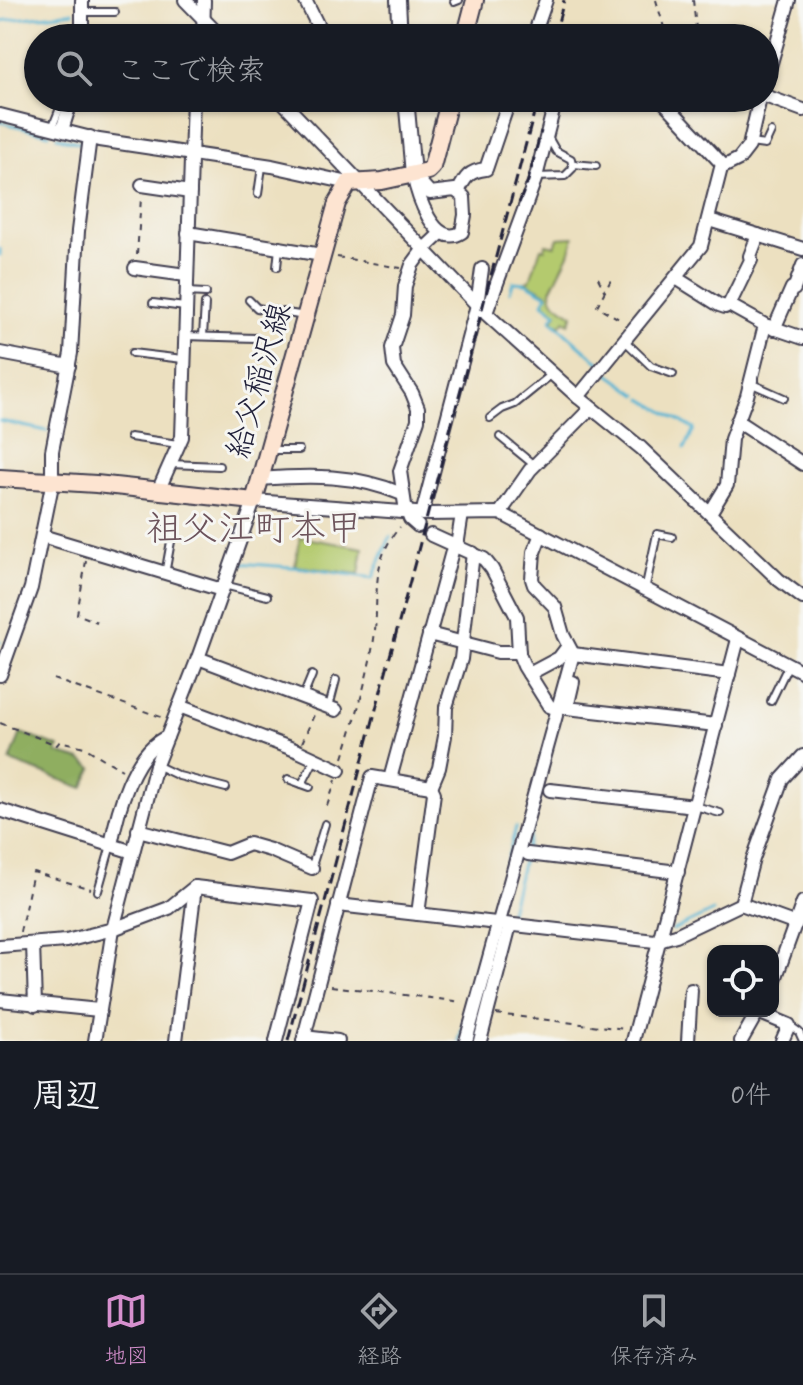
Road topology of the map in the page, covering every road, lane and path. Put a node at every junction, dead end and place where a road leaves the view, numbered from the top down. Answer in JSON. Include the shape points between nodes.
{"nodes":[{"id":1,"x":185,"y":0,"type":"edge"},
{"id":2,"x":204,"y":0,"type":"edge"},
{"id":3,"x":305,"y":0,"type":"edge"},
{"id":4,"x":398,"y":0,"type":"edge"},
{"id":5,"x":475,"y":0,"type":"edge"},
{"id":6,"x":546,"y":0,"type":"edge"},
{"id":7,"x":656,"y":0,"type":"edge"},
{"id":8,"x":693,"y":0,"type":"edge"},
{"id":9,"x":789,"y":0,"type":"edge"},
{"id":10,"x":82,"y":6,"type":"edge"},
{"id":11,"x":115,"y":12,"type":"dead end"},
{"id":12,"x":204,"y":19,"type":"junction"},
{"id":13,"x":204,"y":24,"type":"edge"},
{"id":14,"x":209,"y":24,"type":"edge"},
{"id":15,"x":317,"y":24,"type":"edge"},
{"id":16,"x":399,"y":24,"type":"edge"},
{"id":17,"x":469,"y":24,"type":"edge"},
{"id":18,"x":538,"y":24,"type":"edge"},
{"id":19,"x":663,"y":24,"type":"edge"},
{"id":20,"x":696,"y":24,"type":"edge"},
{"id":21,"x":779,"y":27,"type":"edge"},
{"id":22,"x":779,"y":102,"type":"edge"},
{"id":23,"x":803,"y":110,"type":"edge"},
{"id":24,"x":61,"y":112,"type":"edge"},
{"id":25,"x":65,"y":112,"type":"edge"},
{"id":26,"x":193,"y":112,"type":"edge"},
{"id":27,"x":293,"y":112,"type":"edge"},
{"id":28,"x":407,"y":112,"type":"edge"},
{"id":29,"x":446,"y":112,"type":"edge"},
{"id":30,"x":505,"y":112,"type":"edge"},
{"id":31,"x":553,"y":112,"type":"edge"},
{"id":32,"x":677,"y":112,"type":"edge"},
{"id":33,"x":759,"y":112,"type":"edge"},
{"id":34,"x":0,"y":115,"type":"edge"},
{"id":35,"x":57,"y":129,"type":"junction"},
{"id":36,"x":771,"y":132,"type":"dead end"},
{"id":37,"x":90,"y":137,"type":"junction"},
{"id":38,"x":548,"y":137,"type":"junction"},
{"id":39,"x":750,"y":143,"type":"junction"},
{"id":40,"x":192,"y":156,"type":"junction"},
{"id":41,"x":573,"y":164,"type":"junction"},
{"id":42,"x":596,"y":166,"type":"dead end"},
{"id":43,"x":724,"y":166,"type":"junction"},
{"id":44,"x":262,"y":167,"type":"junction"},
{"id":45,"x":413,"y":174,"type":"junction"},
{"id":46,"x":536,"y":177,"type":"junction"},
{"id":47,"x":355,"y":183,"type":"junction"},
{"id":48,"x":142,"y":185,"type":"joint"},
{"id":49,"x":190,"y":192,"type":"junction"},
{"id":50,"x":458,"y":192,"type":"junction"},
{"id":51,"x":258,"y":194,"type":"dead end"},
{"id":52,"x":709,"y":220,"type":"junction"},
{"id":53,"x":188,"y":233,"type":"junction"},
{"id":54,"x":441,"y":233,"type":"junction"},
{"id":55,"x":758,"y":235,"type":"junction"},
{"id":56,"x":279,"y":248,"type":"junction"},
{"id":57,"x":803,"y":249,"type":"edge"},
{"id":58,"x":423,"y":250,"type":"junction"},
{"id":59,"x":322,"y":255,"type":"junction"},
{"id":60,"x":803,"y":265,"type":"edge"},
{"id":61,"x":277,"y":267,"type":"dead end"},
{"id":62,"x":135,"y":268,"type":"joint"},
{"id":63,"x":482,"y":269,"type":"dead end"},
{"id":64,"x":410,"y":270,"type":"junction"},
{"id":65,"x":186,"y":275,"type":"junction"},
{"id":66,"x":598,"y":278,"type":"dead end"},
{"id":67,"x":676,"y":278,"type":"junction"},
{"id":68,"x":611,"y":280,"type":"dead end"},
{"id":69,"x":186,"y":292,"type":"junction"},
{"id":70,"x":605,"y":292,"type":"junction"},
{"id":71,"x":206,"y":293,"type":"dead end"},
{"id":72,"x":249,"y":300,"type":"dead end"},
{"id":73,"x":153,"y":303,"type":"dead end"},
{"id":74,"x":205,"y":304,"type":"dead end"},
{"id":75,"x":729,"y":305,"type":"junction"},
{"id":76,"x":185,"y":307,"type":"junction"},
{"id":77,"x":482,"y":309,"type":"junction"},
{"id":78,"x":305,"y":316,"type":"junction"},
{"id":79,"x":619,"y":319,"type":"dead end"},
{"id":80,"x":770,"y":327,"type":"junction"},
{"id":81,"x":184,"y":336,"type":"junction"},
{"id":82,"x":203,"y":336,"type":"junction"},
{"id":83,"x":256,"y":338,"type":"dead end"},
{"id":84,"x":803,"y":338,"type":"edge"},
{"id":85,"x":625,"y":341,"type":"junction"},
{"id":86,"x":0,"y":353,"type":"edge"},
{"id":87,"x":132,"y":353,"type":"dead end"},
{"id":88,"x":183,"y":359,"type":"junction"},
{"id":89,"x":69,"y":366,"type":"junction"},
{"id":90,"x":553,"y":373,"type":"junction"},
{"id":91,"x":673,"y":374,"type":"dead end"},
{"id":92,"x":750,"y":383,"type":"junction"},
{"id":93,"x":578,"y":397,"type":"junction"},
{"id":94,"x":784,"y":398,"type":"dead end"},
{"id":95,"x":591,"y":408,"type":"junction"},
{"id":96,"x":490,"y":418,"type":"dead end"},
{"id":97,"x":737,"y":421,"type":"junction"},
{"id":98,"x":130,"y":437,"type":"dead end"},
{"id":99,"x":500,"y":437,"type":"dead end"},
{"id":100,"x":178,"y":444,"type":"junction"},
{"id":101,"x":268,"y":450,"type":"junction"},
{"id":102,"x":299,"y":450,"type":"dead end"},
{"id":103,"x":170,"y":464,"type":"junction"},
{"id":104,"x":803,"y":464,"type":"edge"},
{"id":105,"x":534,"y":465,"type":"junction"},
{"id":106,"x":219,"y":466,"type":"dead end"},
{"id":107,"x":0,"y":478,"type":"edge"},
{"id":108,"x":260,"y":479,"type":"junction"},
{"id":109,"x":52,"y":481,"type":"junction"},
{"id":110,"x":158,"y":491,"type":"junction"},
{"id":111,"x":402,"y":494,"type":"junction"},
{"id":112,"x":254,"y":501,"type":"junction"},
{"id":113,"x":500,"y":513,"type":"junction"},
{"id":114,"x":710,"y":513,"type":"junction"},
{"id":115,"x":462,"y":514,"type":"junction"},
{"id":116,"x":415,"y":518,"type":"junction"},
{"id":117,"x":163,"y":529,"type":"dead end"},
{"id":118,"x":541,"y":534,"type":"junction"},
{"id":119,"x":431,"y":535,"type":"dead end"},
{"id":120,"x":42,"y":536,"type":"junction"},
{"id":121,"x":672,"y":537,"type":"dead end"},
{"id":122,"x":455,"y":545,"type":"junction"},
{"id":123,"x":88,"y":548,"type":"junction"},
{"id":124,"x":473,"y":553,"type":"junction"},
{"id":125,"x":165,"y":574,"type":"junction"},
{"id":126,"x":223,"y":588,"type":"junction"},
{"id":127,"x":645,"y":590,"type":"junction"},
{"id":128,"x":267,"y":596,"type":"dead end"},
{"id":129,"x":803,"y":598,"type":"edge"},
{"id":130,"x":97,"y":622,"type":"dead end"},
{"id":131,"x":429,"y":634,"type":"junction"},
{"id":132,"x":738,"y":639,"type":"junction"},
{"id":133,"x":463,"y":644,"type":"junction"},
{"id":134,"x":519,"y":652,"type":"junction"},
{"id":135,"x":574,"y":652,"type":"junction"},
{"id":136,"x":198,"y":658,"type":"junction"},
{"id":137,"x":789,"y":664,"type":"junction"},
{"id":138,"x":803,"y":672,"type":"edge"},
{"id":139,"x":529,"y":674,"type":"junction"},
{"id":140,"x":729,"y":674,"type":"junction"},
{"id":141,"x":0,"y":675,"type":"edge"},
{"id":142,"x":312,"y":675,"type":"dead end"},
{"id":143,"x":53,"y":679,"type":"dead end"},
{"id":144,"x":336,"y":680,"type":"dead end"},
{"id":145,"x":303,"y":697,"type":"junction"},
{"id":146,"x":771,"y":701,"type":"dead end"},
{"id":147,"x":179,"y":706,"type":"junction"},
{"id":148,"x":328,"y":707,"type":"junction"},
{"id":149,"x":557,"y":709,"type":"junction"},
{"id":150,"x":173,"y":722,"type":"junction"},
{"id":151,"x":0,"y":723,"type":"edge"},
{"id":152,"x":716,"y":725,"type":"junction"},
{"id":153,"x":167,"y":737,"type":"junction"},
{"id":154,"x":298,"y":751,"type":"junction"},
{"id":155,"x":803,"y":756,"type":"edge"},
{"id":156,"x":315,"y":759,"type":"junction"},
{"id":157,"x":156,"y":765,"type":"junction"},
{"id":158,"x":339,"y":770,"type":"junction"},
{"id":159,"x":133,"y":775,"type":"junction"},
{"id":160,"x":288,"y":779,"type":"dead end"},
{"id":161,"x":390,"y":779,"type":"junction"},
{"id":162,"x":302,"y":784,"type":"junction"},
{"id":163,"x":310,"y":787,"type":"dead end"},
{"id":164,"x":431,"y":787,"type":"junction"},
{"id":165,"x":226,"y":788,"type":"dead end"},
{"id":166,"x":550,"y":790,"type":"dead end"},
{"id":167,"x":327,"y":806,"type":"dead end"},
{"id":168,"x":695,"y":806,"type":"junction"},
{"id":169,"x":0,"y":810,"type":"edge"},
{"id":170,"x":720,"y":813,"type":"dead end"},
{"id":171,"x":325,"y":824,"type":"dead end"},
{"id":172,"x":138,"y":830,"type":"junction"},
{"id":173,"x":111,"y":845,"type":"junction"},
{"id":174,"x":133,"y":852,"type":"junction"},
{"id":175,"x":528,"y":854,"type":"dead end"},
{"id":176,"x":312,"y":868,"type":"joint"},
{"id":177,"x":678,"y":872,"type":"junction"},
{"id":178,"x":195,"y":887,"type":"junction"},
{"id":179,"x":98,"y":891,"type":"joint"},
{"id":180,"x":803,"y":902,"type":"edge"},
{"id":181,"x":741,"y":904,"type":"junction"},
{"id":182,"x":338,"y":905,"type":"junction"},
{"id":183,"x":418,"y":914,"type":"junction"},
{"id":184,"x":504,"y":924,"type":"junction"},
{"id":185,"x":798,"y":927,"type":"edge"},
{"id":186,"x":113,"y":929,"type":"junction"},
{"id":187,"x":660,"y":940,"type":"junction"},
{"id":188,"x":33,"y":944,"type":"junction"},
{"id":189,"x":18,"y":945,"type":"junction"},
{"id":190,"x":0,"y":946,"type":"edge"},
{"id":191,"x":779,"y":961,"type":"edge"},
{"id":192,"x":318,"y":984,"type":"junction"},
{"id":193,"x":691,"y":990,"type":"dead end"},
{"id":194,"x":0,"y":1000,"type":"edge"},
{"id":195,"x":476,"y":1004,"type":"junction"},
{"id":196,"x":35,"y":1005,"type":"junction"},
{"id":197,"x":99,"y":1010,"type":"junction"},
{"id":198,"x":487,"y":1013,"type":"junction"},
{"id":199,"x":755,"y":1017,"type":"edge"},
{"id":200,"x":771,"y":1017,"type":"edge"},
{"id":201,"x":789,"y":1025,"type":"junction"},
{"id":202,"x":634,"y":1036,"type":"edge"},
{"id":203,"x":303,"y":1039,"type":"edge"},
{"id":204,"x":95,"y":1041,"type":"edge"},
{"id":205,"x":176,"y":1041,"type":"edge"},
{"id":206,"x":276,"y":1041,"type":"edge"},
{"id":207,"x":338,"y":1041,"type":"edge"},
{"id":208,"x":466,"y":1041,"type":"edge"},
{"id":209,"x":480,"y":1041,"type":"edge"},
{"id":210,"x":688,"y":1041,"type":"edge"},
{"id":211,"x":741,"y":1041,"type":"edge"},
{"id":212,"x":782,"y":1041,"type":"edge"},
{"id":213,"x":803,"y":1041,"type":"edge"}],
"edges":[{"from":1,"to":12,"type":"street"},
{"from":2,"to":12,"type":"street"},
{"from":3,"to":15,"type":"street"},
{"from":4,"to":16,"type":"street"},
{"from":5,"to":17,"type":"main road"},
{"from":6,"to":18,"type":"street"},
{"from":7,"to":19,"type":"path"},
{"from":8,"to":20,"type":"path"},
{"from":9,"to":21,"type":"street"},
{"from":10,"to":11,"type":"lane"},
{"from":12,"to":13,"type":"street"},
{"from":12,"to":14,"type":"street"},
{"from":22,"to":23,"type":"street"},
{"from":24,"to":35,"type":"lane"},
{"from":25,"to":35,"type":"street"},
{"from":26,"to":40,"type":"street"},
{"from":27,"to":47,"type":"street"},
{"from":28,"to":45,"type":"street"},
{"from":29,"to":45,"type":"main road","via":[[432,167]]},
{"from":30,"to":50,"type":"street","via":[[486,169],[472,171]]},
{"from":31,"to":38,"type":"street"},
{"from":32,"to":43,"type":"street"},
{"from":33,"to":39,"type":"street"},
{"from":34,"to":35,"type":"street"},
{"from":35,"to":37,"type":"street"},
{"from":36,"to":39,"type":"lane","via":[[765,145]]},
{"from":37,"to":40,"type":"street"},
{"from":37,"to":89,"type":"street"},
{"from":38,"to":41,"type":"lane"},
{"from":38,"to":46,"type":"street"},
{"from":39,"to":43,"type":"street","via":[[739,159]]},
{"from":40,"to":44,"type":"street"},
{"from":40,"to":49,"type":"street"},
{"from":41,"to":42,"type":"lane"},
{"from":41,"to":46,"type":"lane","via":[[565,176]]},
{"from":43,"to":52,"type":"street"},
{"from":44,"to":47,"type":"street"},
{"from":44,"to":51,"type":"lane"},
{"from":45,"to":47,"type":"main road"},
{"from":45,"to":50,"type":"street","via":[[430,193]]},
{"from":45,"to":54,"type":"street","via":[[420,200]]},
{"from":46,"to":77,"type":"street"},
{"from":47,"to":58,"type":"street"},
{"from":47,"to":59,"type":"main road","name":"給父稲沢線","via":[[337,203]]},
{"from":48,"to":49,"type":"street"},
{"from":48,"to":62,"type":"path"},
{"from":49,"to":53,"type":"street"},
{"from":50,"to":54,"type":"street","via":[[466,206],[462,232],[455,237]]},
{"from":52,"to":55,"type":"street"},
{"from":52,"to":67,"type":"street","via":[[701,246]]},
{"from":53,"to":56,"type":"street"},
{"from":53,"to":65,"type":"street"},
{"from":54,"to":58,"type":"street"},
{"from":55,"to":57,"type":"street"},
{"from":55,"to":75,"type":"street"},
{"from":56,"to":59,"type":"street"},
{"from":56,"to":61,"type":"lane"},
{"from":58,"to":64,"type":"street"},
{"from":58,"to":77,"type":"street"},
{"from":59,"to":64,"type":"path"},
{"from":59,"to":78,"type":"main road","name":"給父稲沢線"},
{"from":60,"to":80,"type":"street"},
{"from":62,"to":65,"type":"street"},
{"from":63,"to":77,"type":"street"},
{"from":64,"to":111,"type":"street","via":[[392,348],[394,365],[418,408],[402,462]]},
{"from":65,"to":69,"type":"street"},
{"from":66,"to":70,"type":"path"},
{"from":67,"to":75,"type":"street","via":[[719,305]]},
{"from":67,"to":85,"type":"street"},
{"from":68,"to":70,"type":"path"},
{"from":69,"to":71,"type":"lane"},
{"from":69,"to":76,"type":"street"},
{"from":70,"to":79,"type":"path","via":[[597,306]]},
{"from":72,"to":78,"type":"lane","via":[[257,308]]},
{"from":73,"to":76,"type":"lane"},
{"from":74,"to":82,"type":"lane"},
{"from":75,"to":80,"type":"street"},
{"from":76,"to":81,"type":"street"},
{"from":77,"to":90,"type":"street"},
{"from":77,"to":116,"type":"street"},
{"from":78,"to":101,"type":"main road","name":"給父稲沢線"},
{"from":80,"to":84,"type":"street"},
{"from":80,"to":92,"type":"street"},
{"from":81,"to":82,"type":"lane"},
{"from":81,"to":88,"type":"street"},
{"from":82,"to":83,"type":"lane"},
{"from":85,"to":91,"type":"lane","via":[[651,366]]},
{"from":85,"to":93,"type":"street"},
{"from":86,"to":89,"type":"street"},
{"from":87,"to":88,"type":"lane"},
{"from":88,"to":100,"type":"street"},
{"from":89,"to":109,"type":"street","via":[[52,451]]},
{"from":90,"to":93,"type":"street"},
{"from":90,"to":96,"type":"lane"},
{"from":92,"to":94,"type":"lane"},
{"from":92,"to":97,"type":"street"},
{"from":93,"to":95,"type":"street"},
{"from":95,"to":105,"type":"street"},
{"from":95,"to":114,"type":"street"},
{"from":97,"to":104,"type":"street"},
{"from":97,"to":114,"type":"street","via":[[727,485]]},
{"from":98,"to":100,"type":"lane"},
{"from":99,"to":105,"type":"lane"},
{"from":100,"to":103,"type":"street"},
{"from":101,"to":102,"type":"lane"},
{"from":101,"to":108,"type":"main road","name":"給父稲沢線"},
{"from":103,"to":106,"type":"lane"},
{"from":103,"to":110,"type":"street"},
{"from":105,"to":113,"type":"street"},
{"from":107,"to":109,"type":"main road","name":"給父稲沢線"},
{"from":108,"to":111,"type":"street","via":[[338,476]]},
{"from":108,"to":112,"type":"main road","name":"給父稲沢線"},
{"from":109,"to":110,"type":"main road","name":"給父稲沢線"},
{"from":109,"to":120,"type":"street"},
{"from":110,"to":112,"type":"main road","name":"給父稲沢線"},
{"from":111,"to":116,"type":"street"},
{"from":112,"to":116,"type":"street"},
{"from":112,"to":126,"type":"street"},
{"from":113,"to":115,"type":"street"},
{"from":113,"to":118,"type":"street"},
{"from":114,"to":129,"type":"street"},
{"from":115,"to":116,"type":"street"},
{"from":115,"to":122,"type":"street"},
{"from":116,"to":158,"type":"path","via":[[395,533],[376,574],[370,665]]},
{"from":117,"to":125,"type":"lane","via":[[172,536]]},
{"from":118,"to":127,"type":"street"},
{"from":118,"to":135,"type":"street","via":[[532,579],[555,607]]},
{"from":119,"to":122,"type":"street"},
{"from":120,"to":123,"type":"street"},
{"from":120,"to":141,"type":"street","via":[[31,588]]},
{"from":121,"to":127,"type":"lane","via":[[657,534]]},
{"from":122,"to":124,"type":"street"},
{"from":122,"to":131,"type":"street"},
{"from":123,"to":125,"type":"street"},
{"from":123,"to":130,"type":"path","via":[[77,614]]},
{"from":124,"to":133,"type":"street"},
{"from":124,"to":134,"type":"street","via":[[492,569],[517,617]]},
{"from":125,"to":126,"type":"street"},
{"from":126,"to":128,"type":"lane"},
{"from":126,"to":136,"type":"street"},
{"from":127,"to":132,"type":"street"},
{"from":131,"to":133,"type":"street"},
{"from":131,"to":161,"type":"street"},
{"from":132,"to":137,"type":"street"},
{"from":132,"to":140,"type":"street"},
{"from":133,"to":134,"type":"street"},
{"from":133,"to":164,"type":"street"},
{"from":134,"to":139,"type":"street"},
{"from":135,"to":139,"type":"street"},
{"from":135,"to":140,"type":"street"},
{"from":135,"to":149,"type":"street"},
{"from":135,"to":152,"type":"street","via":[[567,708]]},
{"from":136,"to":145,"type":"street"},
{"from":136,"to":147,"type":"street"},
{"from":137,"to":138,"type":"street"},
{"from":137,"to":146,"type":"lane"},
{"from":139,"to":149,"type":"street","via":[[549,706]]},
{"from":140,"to":152,"type":"street"},
{"from":142,"to":145,"type":"lane"},
{"from":143,"to":150,"type":"path"},
{"from":144,"to":148,"type":"lane"},
{"from":145,"to":148,"type":"street"},
{"from":147,"to":150,"type":"street"},
{"from":147,"to":154,"type":"street"},
{"from":148,"to":154,"type":"path"},
{"from":149,"to":184,"type":"street"},
{"from":150,"to":153,"type":"street"},
{"from":151,"to":159,"type":"path","via":[[57,745],[60,741],[84,747]]},
{"from":152,"to":168,"type":"street"},
{"from":153,"to":157,"type":"street"},
{"from":153,"to":159,"type":"street","via":[[151,746]]},
{"from":154,"to":156,"type":"street"},
{"from":155,"to":181,"type":"street","via":[[782,779]]},
{"from":156,"to":158,"type":"street"},
{"from":156,"to":162,"type":"lane"},
{"from":157,"to":165,"type":"lane"},
{"from":157,"to":172,"type":"street"},
{"from":158,"to":167,"type":"path"},
{"from":159,"to":173,"type":"street","via":[[116,814]]},
{"from":160,"to":162,"type":"lane"},
{"from":161,"to":164,"type":"street"},
{"from":161,"to":182,"type":"street","via":[[372,777]]},
{"from":162,"to":163,"type":"lane"},
{"from":164,"to":183,"type":"street"},
{"from":166,"to":168,"type":"street"},
{"from":168,"to":170,"type":"lane"},
{"from":168,"to":177,"type":"street"},
{"from":169,"to":173,"type":"street"},
{"from":171,"to":176,"type":"lane"},
{"from":172,"to":174,"type":"street"},
{"from":172,"to":176,"type":"street","via":[[227,853],[249,844]]},
{"from":173,"to":174,"type":"street"},
{"from":173,"to":179,"type":"lane"},
{"from":174,"to":186,"type":"street"},
{"from":175,"to":177,"type":"street"},
{"from":177,"to":187,"type":"street"},
{"from":178,"to":186,"type":"street","via":[[169,908]]},
{"from":178,"to":205,"type":"street"},
{"from":178,"to":206,"type":"street","via":[[312,901]]},
{"from":179,"to":189,"type":"path","via":[[33,872]]},
{"from":180,"to":185,"type":"street"},
{"from":181,"to":185,"type":"street"},
{"from":181,"to":187,"type":"street"},
{"from":182,"to":183,"type":"street"},
{"from":182,"to":192,"type":"street"},
{"from":183,"to":184,"type":"street"},
{"from":184,"to":187,"type":"street"},
{"from":184,"to":195,"type":"street"},
{"from":184,"to":198,"type":"street"},
{"from":185,"to":191,"type":"street"},
{"from":186,"to":188,"type":"street"},
{"from":186,"to":197,"type":"street"},
{"from":187,"to":202,"type":"street"},
{"from":188,"to":189,"type":"street"},
{"from":188,"to":196,"type":"street"},
{"from":189,"to":190,"type":"street"},
{"from":192,"to":195,"type":"path"},
{"from":192,"to":203,"type":"street"},
{"from":193,"to":210,"type":"street"},
{"from":194,"to":196,"type":"street"},
{"from":195,"to":208,"type":"street"},
{"from":196,"to":197,"type":"street"},
{"from":197,"to":204,"type":"street"},
{"from":198,"to":202,"type":"path"},
{"from":198,"to":209,"type":"street"},
{"from":199,"to":211,"type":"street"},
{"from":200,"to":201,"type":"street"},
{"from":201,"to":212,"type":"street"},
{"from":201,"to":213,"type":"lane"},
{"from":203,"to":207,"type":"street"}]}
